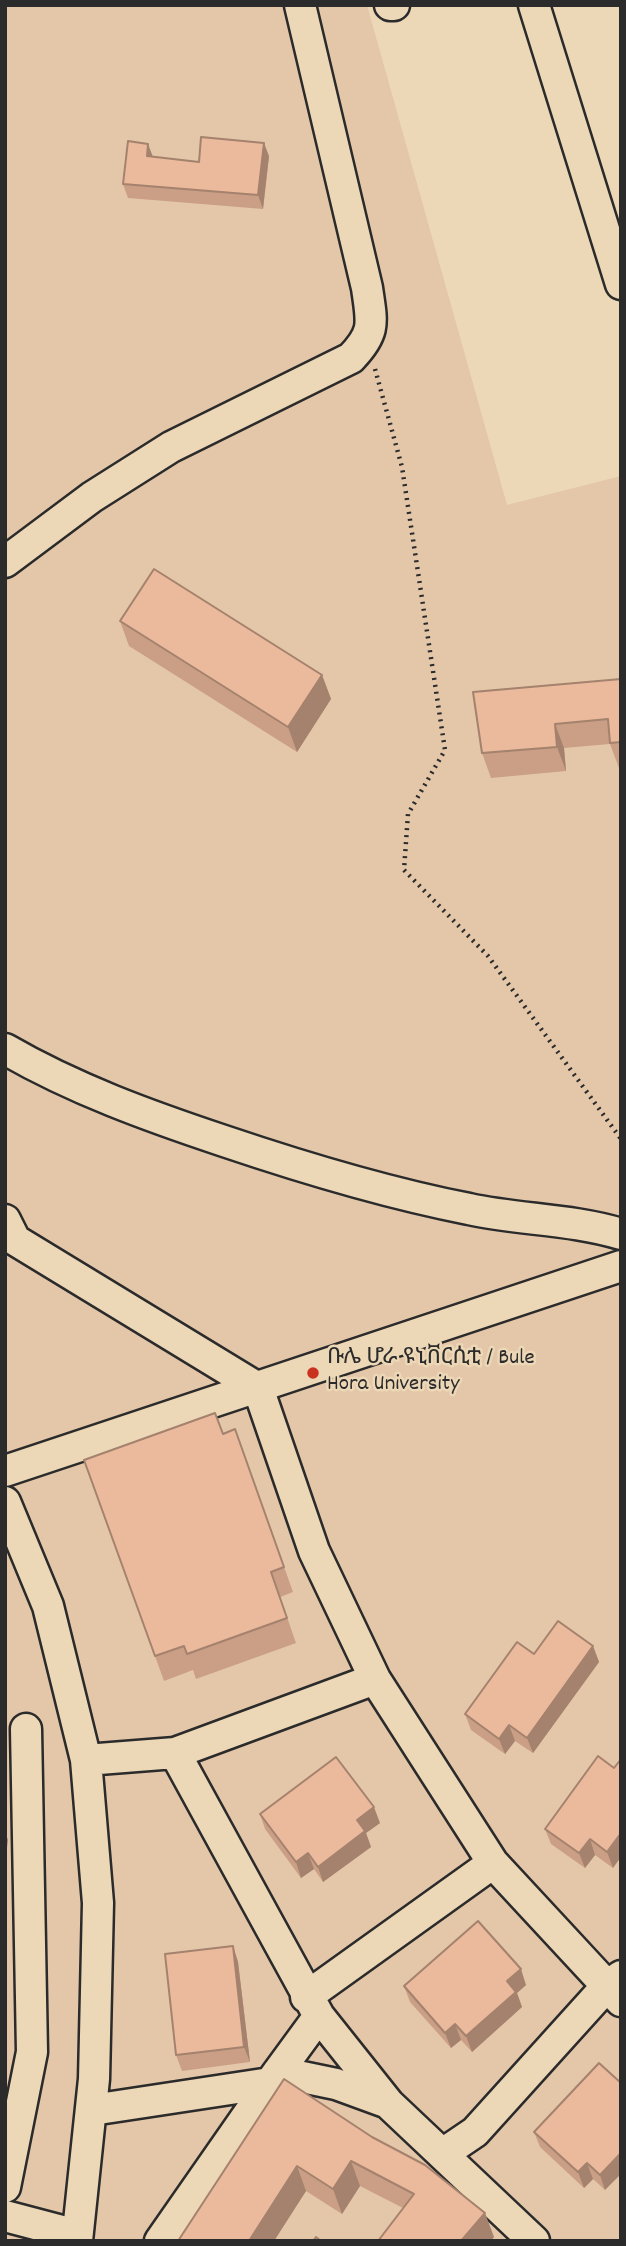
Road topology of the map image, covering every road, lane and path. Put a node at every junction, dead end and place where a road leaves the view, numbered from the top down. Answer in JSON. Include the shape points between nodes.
{"nodes":[{"id":1,"x":300,"y":5,"type":"edge"},
{"id":2,"x":534,"y":5,"type":"edge"},
{"id":3,"x":621,"y":284,"type":"edge"},
{"id":4,"x":367,"y":341,"type":"junction"},
{"id":5,"x":5,"y":562,"type":"edge"},
{"id":6,"x":5,"y":1049,"type":"edge"},
{"id":7,"x":621,"y":1139,"type":"edge"},
{"id":8,"x":9,"y":1231,"type":"edge"},
{"id":9,"x":621,"y":1234,"type":"edge"},
{"id":10,"x":621,"y":1266,"type":"edge"},
{"id":11,"x":258,"y":1388,"type":"junction"},
{"id":12,"x":5,"y":1471,"type":"edge"},
{"id":13,"x":5,"y":1502,"type":"edge"},
{"id":14,"x":375,"y":1679,"type":"junction"},
{"id":15,"x":26,"y":1729,"type":"dead end"},
{"id":16,"x":175,"y":1753,"type":"junction"},
{"id":17,"x":86,"y":1760,"type":"junction"},
{"id":18,"x":493,"y":1863,"type":"junction"},
{"id":19,"x":616,"y":1988,"type":"edge"},
{"id":20,"x":312,"y":2006,"type":"junction"},
{"id":21,"x":274,"y":2078,"type":"junction"},
{"id":22,"x":389,"y":2104,"type":"junction"},
{"id":23,"x":92,"y":2110,"type":"junction"},
{"id":24,"x":444,"y":2153,"type":"junction"},
{"id":25,"x":5,"y":2187,"type":"edge"},
{"id":26,"x":7,"y":2219,"type":"edge"},
{"id":27,"x":77,"y":2238,"type":"edge"},
{"id":28,"x":160,"y":2241,"type":"edge"},
{"id":29,"x":534,"y":2241,"type":"edge"}],
"edges":[{"from":1,"to":4,"type":"street","via":[[366,288],[371,320]]},
{"from":2,"to":3,"type":"street"},
{"from":4,"to":5,"type":"street","via":[[351,358],[171,447],[92,497]]},
{"from":4,"to":7,"type":"path","via":[[402,467],[445,750],[408,814],[404,870],[488,956]]},
{"from":6,"to":9,"type":"street","via":[[150,1117],[299,1166],[470,1210]]},
{"from":8,"to":11,"type":"street"},
{"from":10,"to":11,"type":"street"},
{"from":11,"to":12,"type":"street"},
{"from":11,"to":14,"type":"street","via":[[314,1551]]},
{"from":13,"to":17,"type":"street","via":[[48,1606]]},
{"from":14,"to":16,"type":"street"},
{"from":14,"to":18,"type":"street"},
{"from":15,"to":25,"type":"street","via":[[32,2052]]},
{"from":16,"to":17,"type":"street"},
{"from":16,"to":20,"type":"street"},
{"from":17,"to":23,"type":"street","via":[[98,1903]]},
{"from":18,"to":19,"type":"street"},
{"from":18,"to":20,"type":"street"},
{"from":19,"to":24,"type":"street","via":[[475,2132]]},
{"from":20,"to":21,"type":"street"},
{"from":20,"to":22,"type":"street"},
{"from":21,"to":22,"type":"street","via":[[335,2084]]},
{"from":21,"to":23,"type":"street"},
{"from":21,"to":28,"type":"street"},
{"from":22,"to":24,"type":"street"},
{"from":23,"to":27,"type":"street"},
{"from":24,"to":29,"type":"street"},
{"from":26,"to":27,"type":"street"}]}
